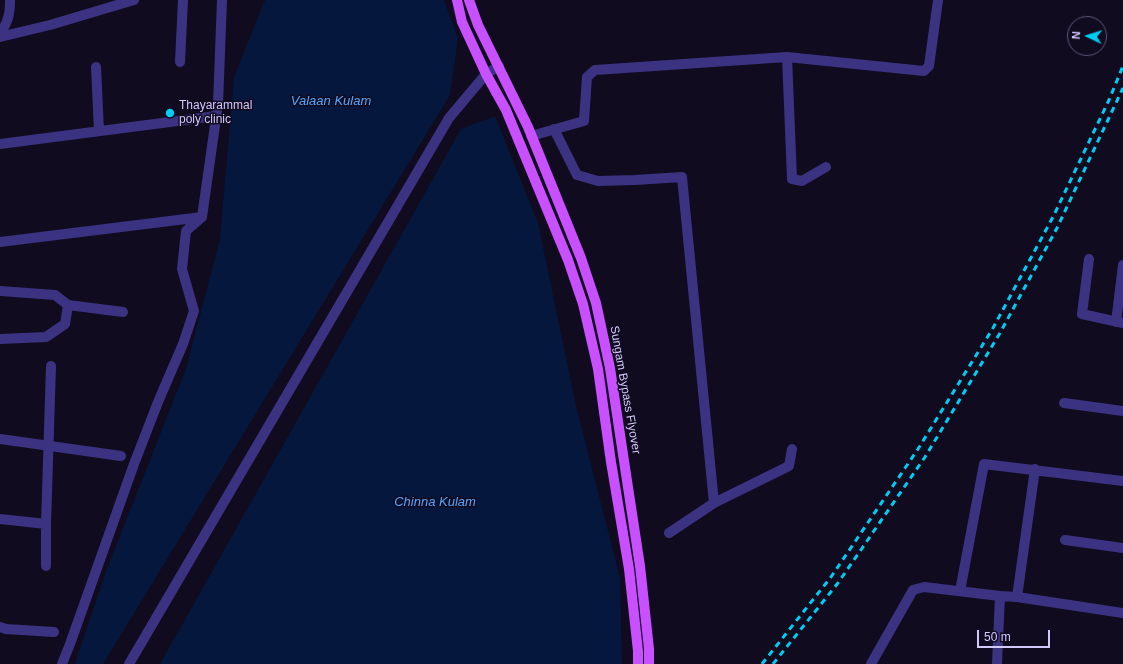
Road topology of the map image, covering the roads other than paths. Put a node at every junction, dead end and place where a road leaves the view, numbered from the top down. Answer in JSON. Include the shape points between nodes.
{"nodes":[{"id":1,"x":10,"y":0,"type":"edge"},
{"id":2,"x":134,"y":0,"type":"edge"},
{"id":3,"x":183,"y":0,"type":"edge"},
{"id":4,"x":222,"y":0,"type":"edge"},
{"id":5,"x":457,"y":0,"type":"edge"},
{"id":6,"x":469,"y":0,"type":"edge"},
{"id":7,"x":938,"y":0,"type":"edge"},
{"id":8,"x":0,"y":34,"type":"edge"},
{"id":9,"x":0,"y":37,"type":"edge"},
{"id":10,"x":787,"y":58,"type":"junction"},
{"id":11,"x":180,"y":62,"type":"dead end"},
{"id":12,"x":498,"y":66,"type":"junction"},
{"id":13,"x":96,"y":67,"type":"dead end"},
{"id":14,"x":486,"y":74,"type":"junction"},
{"id":15,"x":216,"y":116,"type":"junction"},
{"id":16,"x":554,"y":130,"type":"junction"},
{"id":17,"x":100,"y":131,"type":"junction"},
{"id":18,"x":531,"y":136,"type":"junction"},
{"id":19,"x":0,"y":144,"type":"edge"},
{"id":20,"x":826,"y":167,"type":"dead end"},
{"id":21,"x":202,"y":217,"type":"junction"},
{"id":22,"x":0,"y":242,"type":"edge"},
{"id":23,"x":1089,"y":259,"type":"dead end"},
{"id":24,"x":1123,"y":265,"type":"edge"},
{"id":25,"x":0,"y":291,"type":"edge"},
{"id":26,"x":68,"y":305,"type":"junction"},
{"id":27,"x":123,"y":312,"type":"dead end"},
{"id":28,"x":1120,"y":323,"type":"edge"},
{"id":29,"x":0,"y":339,"type":"edge"},
{"id":30,"x":51,"y":366,"type":"dead end"},
{"id":31,"x":1064,"y":403,"type":"dead end"},
{"id":32,"x":1123,"y":411,"type":"edge"},
{"id":33,"x":0,"y":439,"type":"edge"},
{"id":34,"x":49,"y":446,"type":"junction"},
{"id":35,"x":792,"y":449,"type":"dead end"},
{"id":36,"x":121,"y":456,"type":"dead end"},
{"id":37,"x":1035,"y":469,"type":"junction"},
{"id":38,"x":1123,"y":481,"type":"edge"},
{"id":39,"x":714,"y":502,"type":"junction"},
{"id":40,"x":0,"y":520,"type":"edge"},
{"id":41,"x":46,"y":524,"type":"junction"},
{"id":42,"x":670,"y":533,"type":"dead end"},
{"id":43,"x":1065,"y":540,"type":"dead end"},
{"id":44,"x":1123,"y":548,"type":"edge"},
{"id":45,"x":46,"y":566,"type":"dead end"},
{"id":46,"x":960,"y":591,"type":"junction"},
{"id":47,"x":1000,"y":596,"type":"junction"},
{"id":48,"x":1017,"y":597,"type":"junction"},
{"id":49,"x":1123,"y":613,"type":"edge"},
{"id":50,"x":0,"y":627,"type":"edge"},
{"id":51,"x":54,"y":632,"type":"dead end"},
{"id":52,"x":62,"y":664,"type":"edge"},
{"id":53,"x":129,"y":664,"type":"edge"},
{"id":54,"x":638,"y":664,"type":"edge"},
{"id":55,"x":649,"y":664,"type":"edge"},
{"id":56,"x":871,"y":664,"type":"edge"},
{"id":57,"x":997,"y":664,"type":"edge"}],
"edges":[{"from":1,"to":8,"type":"street","via":[[8,21]]},
{"from":2,"to":9,"type":"street"},
{"from":3,"to":11,"type":"street"},
{"from":4,"to":15,"type":"street"},
{"from":5,"to":14,"type":"main road","name":"Sungam Bypass Flyover","via":[[462,22]]},
{"from":6,"to":12,"type":"main road","name":"Sungam Bypass Flyover"},
{"from":7,"to":10,"type":"street","via":[[929,66],[924,71]]},
{"from":10,"to":16,"type":"street","via":[[595,70],[587,77],[584,121]]},
{"from":10,"to":20,"type":"street","via":[[792,179],[802,181]]},
{"from":12,"to":14,"type":"street"},
{"from":12,"to":18,"type":"main road","name":"Sungam Bypass Flyover"},
{"from":13,"to":17,"type":"street"},
{"from":14,"to":53,"type":"street","via":[[449,118]]},
{"from":14,"to":54,"type":"main road","name":"Sungam Bypass Flyover","via":[[506,110],[584,304],[598,369],[629,569]]},
{"from":15,"to":17,"type":"street"},
{"from":15,"to":21,"type":"street"},
{"from":16,"to":18,"type":"street"},
{"from":16,"to":39,"type":"street","via":[[577,174],[598,181],[682,177]]},
{"from":17,"to":19,"type":"street"},
{"from":18,"to":55,"type":"main road","name":"Sungam Bypass Flyover","via":[[581,258],[596,303],[610,368],[640,566]]},
{"from":21,"to":22,"type":"street"},
{"from":21,"to":52,"type":"street","via":[[186,231],[182,269],[194,311],[134,464]]},
{"from":23,"to":28,"type":"street","via":[[1082,314]]},
{"from":24,"to":28,"type":"street"},
{"from":25,"to":26,"type":"street","via":[[55,295]]},
{"from":26,"to":27,"type":"street"},
{"from":26,"to":29,"type":"street","via":[[65,324],[46,337]]},
{"from":30,"to":34,"type":"street"},
{"from":31,"to":32,"type":"street"},
{"from":33,"to":34,"type":"street"},
{"from":34,"to":36,"type":"street"},
{"from":34,"to":41,"type":"street"},
{"from":35,"to":39,"type":"street","via":[[789,466]]},
{"from":37,"to":38,"type":"street"},
{"from":37,"to":46,"type":"street","via":[[984,464]]},
{"from":37,"to":48,"type":"street"},
{"from":39,"to":42,"type":"street"},
{"from":40,"to":41,"type":"street"},
{"from":41,"to":45,"type":"street"},
{"from":43,"to":44,"type":"street"},
{"from":46,"to":47,"type":"street"},
{"from":46,"to":56,"type":"street","via":[[924,587],[913,590]]},
{"from":47,"to":48,"type":"street"},
{"from":47,"to":57,"type":"street"},
{"from":48,"to":49,"type":"street"},
{"from":50,"to":51,"type":"street"}]}
